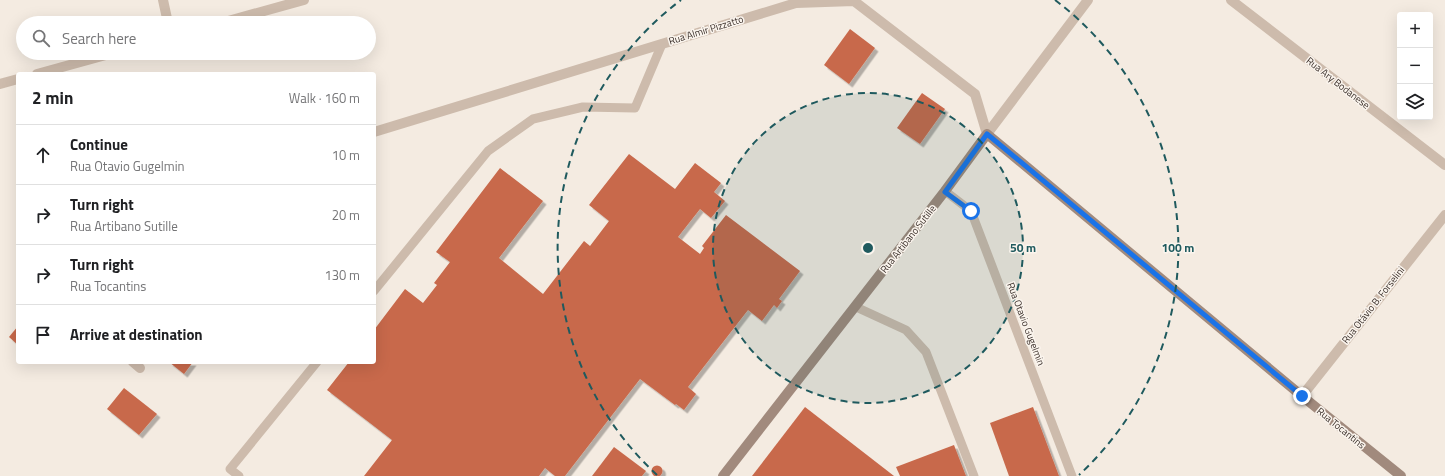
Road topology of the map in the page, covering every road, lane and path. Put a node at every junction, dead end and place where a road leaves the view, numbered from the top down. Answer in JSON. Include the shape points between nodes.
{"nodes":[{"id":1,"x":163,"y":0,"type":"edge"},
{"id":2,"x":304,"y":0,"type":"edge"},
{"id":3,"x":1088,"y":0,"type":"edge"},
{"id":4,"x":1231,"y":0,"type":"edge"},
{"id":5,"x":166,"y":16,"type":"edge"},
{"id":6,"x":246,"y":16,"type":"edge"},
{"id":7,"x":662,"y":44,"type":"junction"},
{"id":8,"x":87,"y":60,"type":"edge"},
{"id":9,"x":44,"y":72,"type":"edge"},
{"id":10,"x":16,"y":80,"type":"edge"},
{"id":11,"x":0,"y":84,"type":"edge"},
{"id":12,"x":376,"y":131,"type":"edge"},
{"id":13,"x":987,"y":134,"type":"junction"},
{"id":14,"x":1445,"y":165,"type":"edge"},
{"id":15,"x":945,"y":192,"type":"junction"},
{"id":16,"x":1445,"y":215,"type":"edge"},
{"id":17,"x":376,"y":290,"type":"edge"},
{"id":18,"x":856,"y":307,"type":"junction"},
{"id":19,"x":315,"y":364,"type":"edge"},
{"id":20,"x":1302,"y":396,"type":"junction"},
{"id":21,"x":239,"y":476,"type":"edge"},
{"id":22,"x":723,"y":476,"type":"edge"},
{"id":23,"x":974,"y":476,"type":"edge"},
{"id":24,"x":1072,"y":476,"type":"edge"},
{"id":25,"x":1400,"y":476,"type":"edge"}],
"edges":[{"from":1,"to":5,"type":"street"},
{"from":2,"to":6,"type":"street"},
{"from":3,"to":13,"type":"street","name":"Rua Artibano Sutille"},
{"from":4,"to":14,"type":"street","name":"Rua Ary Bodanese"},
{"from":7,"to":12,"type":"street","name":"Rua Almir Pizzatto"},
{"from":7,"to":13,"type":"street","name":"Rua Almir Pizzatto","via":[[796,3],[854,1],[975,94]]},
{"from":7,"to":17,"type":"lane","via":[[635,108],[583,107],[533,119],[488,151]]},
{"from":8,"to":9,"type":"street"},
{"from":10,"to":11,"type":"street"},
{"from":13,"to":15,"type":"main road","name":"Rua Artibano Sutille"},
{"from":13,"to":20,"type":"main road","name":"Rua Tocantins"},
{"from":15,"to":18,"type":"main road","name":"Rua Artibano Sutille"},
{"from":15,"to":24,"type":"lane","name":"Rua Otavio Gugelmin","via":[[971,211]]},
{"from":16,"to":20,"type":"street","name":"Rua Otávio B. Forselini"},
{"from":18,"to":22,"type":"main road","name":"Rua Artibano Sutille"},
{"from":18,"to":23,"type":"lane","via":[[906,330],[926,352]]},
{"from":19,"to":21,"type":"lane","via":[[230,469]]},
{"from":20,"to":25,"type":"main road","name":"Rua Tocantins"}]}
